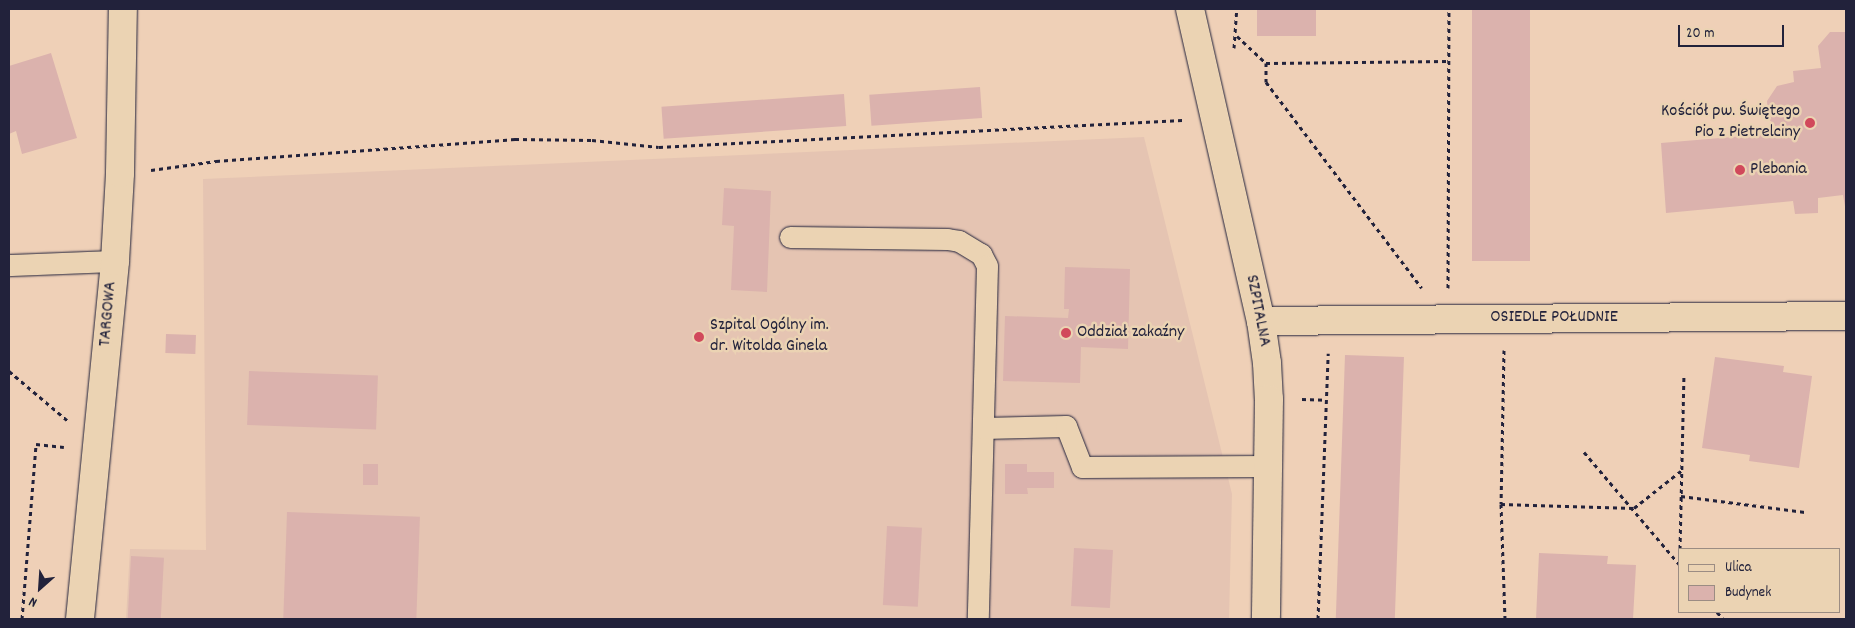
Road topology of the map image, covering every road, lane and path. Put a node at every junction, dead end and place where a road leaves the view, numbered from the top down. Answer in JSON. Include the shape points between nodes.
{"nodes":[{"id":1,"x":123,"y":9,"type":"edge"},
{"id":2,"x":1190,"y":9,"type":"edge"},
{"id":3,"x":1237,"y":9,"type":"edge"},
{"id":4,"x":1449,"y":9,"type":"edge"},
{"id":5,"x":1448,"y":61,"type":"junction"},
{"id":6,"x":1266,"y":63,"type":"junction"},
{"id":7,"x":1213,"y":118,"type":"junction"},
{"id":8,"x":142,"y":171,"type":"dead end"},
{"id":9,"x":790,"y":237,"type":"dead end"},
{"id":10,"x":114,"y":261,"type":"junction"},
{"id":11,"x":9,"y":265,"type":"edge"},
{"id":12,"x":1448,"y":294,"type":"dead end"},
{"id":13,"x":1429,"y":296,"type":"dead end"},
{"id":14,"x":1846,"y":316,"type":"edge"},
{"id":15,"x":1329,"y":318,"type":"junction"},
{"id":16,"x":1261,"y":320,"type":"junction"},
{"id":17,"x":9,"y":371,"type":"edge"},
{"id":18,"x":1684,"y":374,"type":"dead end"},
{"id":19,"x":1298,"y":399,"type":"dead end"},
{"id":20,"x":1326,"y":400,"type":"junction"},
{"id":21,"x":74,"y":421,"type":"dead end"},
{"id":22,"x":983,"y":428,"type":"junction"},
{"id":23,"x":72,"y":448,"type":"dead end"},
{"id":24,"x":1584,"y":452,"type":"dead end"},
{"id":25,"x":1268,"y":466,"type":"junction"},
{"id":26,"x":1682,"y":470,"type":"junction"},
{"id":27,"x":1681,"y":496,"type":"junction"},
{"id":28,"x":1501,"y":504,"type":"dead end"},
{"id":29,"x":1634,"y":508,"type":"junction"},
{"id":30,"x":1806,"y":512,"type":"dead end"},
{"id":31,"x":1680,"y":548,"type":"edge"},
{"id":32,"x":1678,"y":563,"type":"edge"},
{"id":33,"x":22,"y":619,"type":"edge"},
{"id":34,"x":80,"y":619,"type":"edge"},
{"id":35,"x":978,"y":619,"type":"edge"},
{"id":36,"x":1266,"y":619,"type":"edge"},
{"id":37,"x":1318,"y":619,"type":"edge"}],
"edges":[{"from":1,"to":10,"type":"street","name":"TARGOWA","via":[[120,172]]},
{"from":2,"to":7,"type":"street","name":"SZPITALNA"},
{"from":3,"to":6,"type":"path","via":[[1237,36]]},
{"from":4,"to":5,"type":"path"},
{"from":5,"to":6,"type":"path"},
{"from":5,"to":12,"type":"path"},
{"from":6,"to":13,"type":"path","via":[[1266,82]]},
{"from":7,"to":8,"type":"path","via":[[660,147],[592,140],[515,139],[216,161]]},
{"from":7,"to":16,"type":"street","name":"SZPITALNA"},
{"from":9,"to":22,"type":"lane","via":[[947,239],[966,244],[982,254],[987,266]]},
{"from":10,"to":11,"type":"lane"},
{"from":10,"to":34,"type":"street","name":"TARGOWA"},
{"from":14,"to":15,"type":"street","name":"OSIEDLE POŁUDNIE"},
{"from":15,"to":16,"type":"street","name":"OSIEDLE POŁUDNIE"},
{"from":15,"to":20,"type":"path"},
{"from":16,"to":25,"type":"street","name":"SZPITALNA","via":[[1269,399]]},
{"from":17,"to":21,"type":"path","via":[[66,420]]},
{"from":18,"to":26,"type":"path"},
{"from":19,"to":20,"type":"path"},
{"from":20,"to":37,"type":"path"},
{"from":22,"to":25,"type":"lane","via":[[1066,426],[1082,467]]},
{"from":22,"to":35,"type":"lane"},
{"from":23,"to":33,"type":"path","via":[[36,444]]},
{"from":24,"to":29,"type":"path"},
{"from":25,"to":36,"type":"street","name":"SZPITALNA"},
{"from":26,"to":27,"type":"path"},
{"from":26,"to":29,"type":"path"},
{"from":27,"to":30,"type":"path"},
{"from":27,"to":31,"type":"path"},
{"from":28,"to":29,"type":"path"},
{"from":29,"to":32,"type":"path"}]}
